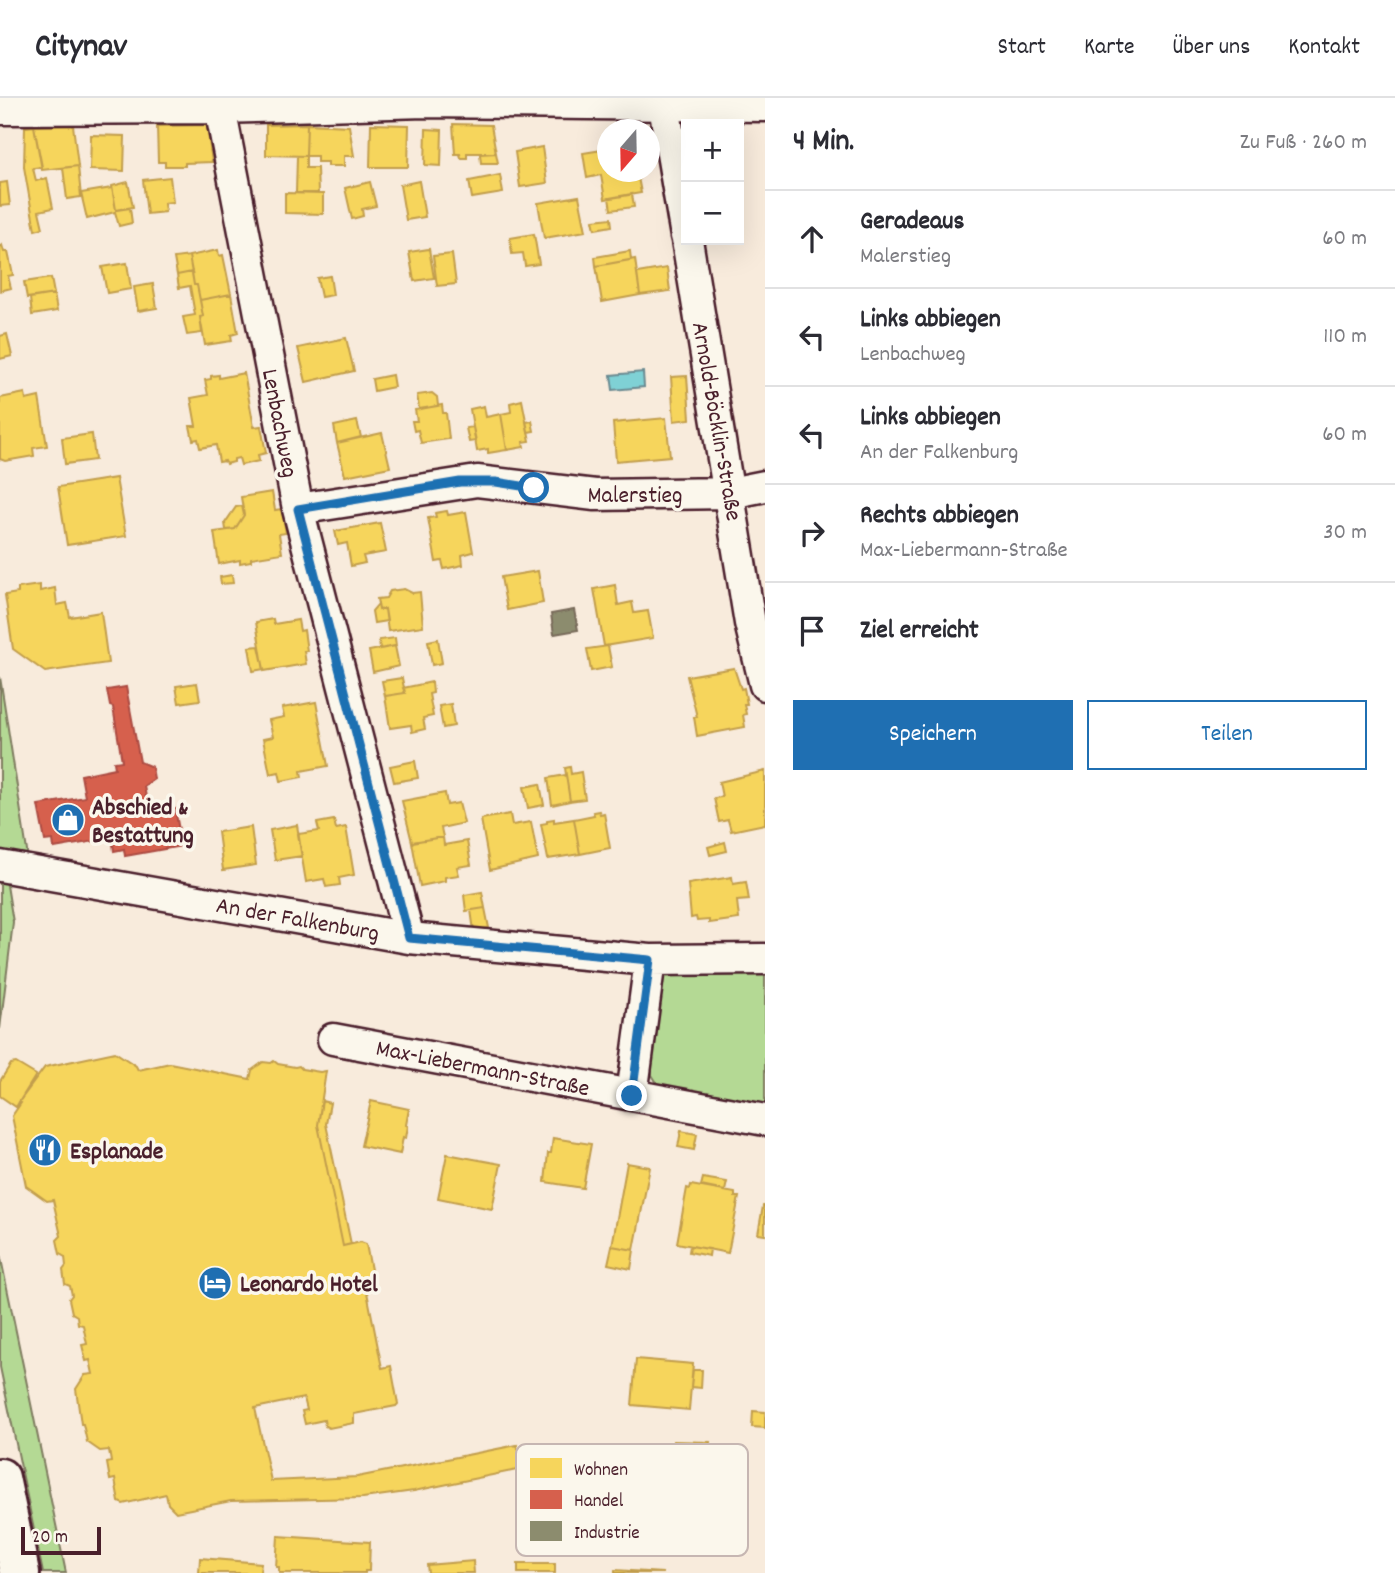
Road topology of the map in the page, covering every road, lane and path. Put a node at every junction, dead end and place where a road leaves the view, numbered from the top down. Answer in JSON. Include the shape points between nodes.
{"nodes":[{"id":1,"x":664,"y":106,"type":"junction"},
{"id":2,"x":765,"y":106,"type":"edge"},
{"id":3,"x":220,"y":108,"type":"junction"},
{"id":4,"x":0,"y":109,"type":"edge"},
{"id":5,"x":681,"y":204,"type":"edge"},
{"id":6,"x":688,"y":245,"type":"edge"},
{"id":7,"x":765,"y":486,"type":"edge"},
{"id":8,"x":730,"y":493,"type":"junction"},
{"id":9,"x":298,"y":509,"type":"junction"},
{"id":10,"x":765,"y":685,"type":"edge"},
{"id":11,"x":0,"y":866,"type":"edge"},
{"id":12,"x":409,"y":938,"type":"junction"},
{"id":13,"x":765,"y":959,"type":"edge"},
{"id":14,"x":650,"y":960,"type":"junction"},
{"id":15,"x":334,"y":1039,"type":"dead end"},
{"id":16,"x":632,"y":1096,"type":"junction"},
{"id":17,"x":765,"y":1120,"type":"edge"},
{"id":18,"x":0,"y":1478,"type":"edge"},
{"id":19,"x":20,"y":1573,"type":"edge"}],
"edges":[{"from":1,"to":2,"type":"street"},
{"from":1,"to":3,"type":"street","via":[[425,102]]},
{"from":1,"to":5,"type":"street","name":"Arnold-Böcklin-Straße"},
{"from":3,"to":4,"type":"street"},
{"from":3,"to":9,"type":"street","name":"Lenbachweg"},
{"from":6,"to":8,"type":"street","name":"Arnold-Böcklin-Straße"},
{"from":7,"to":8,"type":"street","name":"Malerstieg"},
{"from":8,"to":9,"type":"street","name":"Malerstieg","via":[[595,495],[477,481]]},
{"from":8,"to":10,"type":"street","name":"Arnold-Böcklin-Straße","via":[[750,623]]},
{"from":9,"to":12,"type":"street","name":"Lenbachweg"},
{"from":11,"to":12,"type":"street","name":"An der Falkenburg"},
{"from":12,"to":14,"type":"street","name":"An der Falkenburg"},
{"from":13,"to":14,"type":"street","name":"An der Falkenburg"},
{"from":14,"to":16,"type":"street"},
{"from":15,"to":16,"type":"street","name":"Max-Liebermann-Straße"},
{"from":16,"to":17,"type":"street","name":"Max-Liebermann-Straße"},
{"from":18,"to":19,"type":"street"}]}
